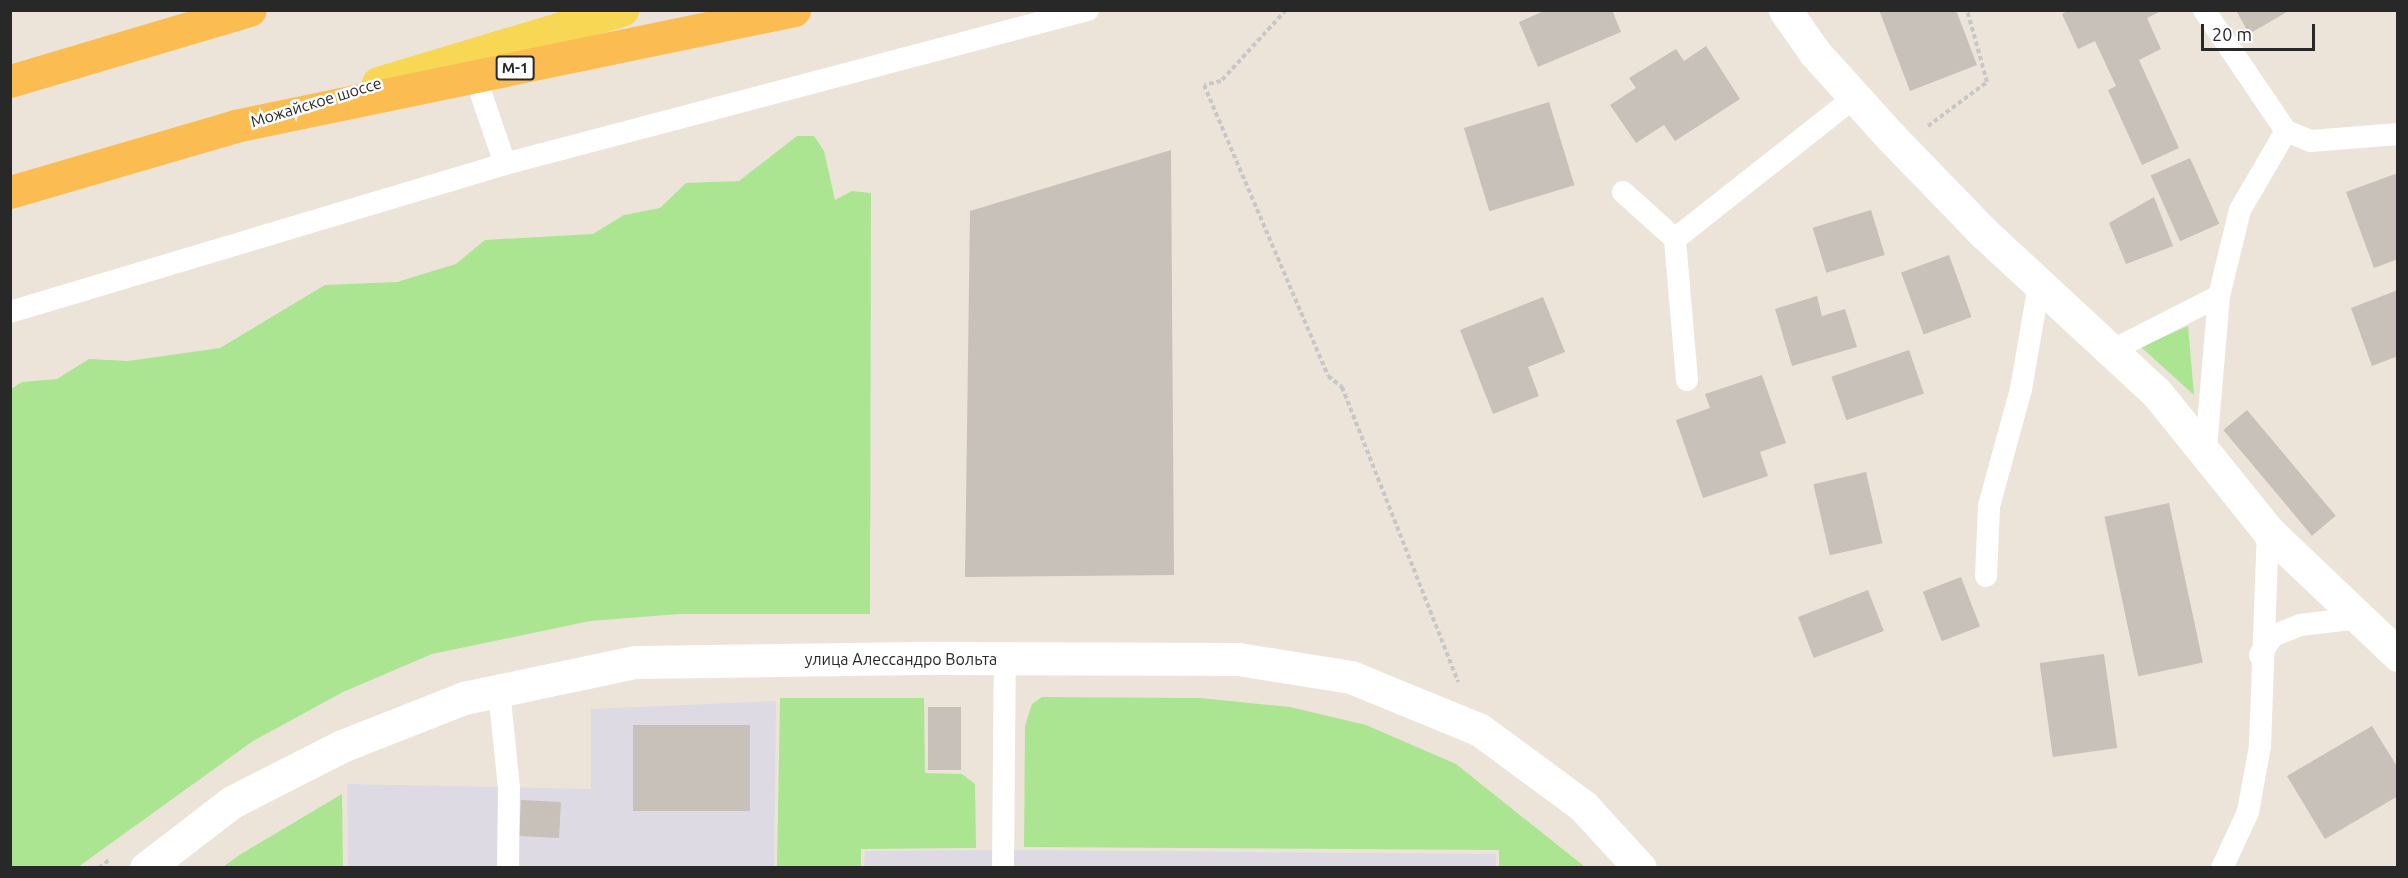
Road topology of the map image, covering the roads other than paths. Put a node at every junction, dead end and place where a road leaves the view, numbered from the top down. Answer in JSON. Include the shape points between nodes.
{"nodes":[{"id":1,"x":250,"y":10,"type":"edge"},
{"id":2,"x":622,"y":10,"type":"edge"},
{"id":3,"x":794,"y":10,"type":"edge"},
{"id":4,"x":1088,"y":10,"type":"edge"},
{"id":5,"x":1785,"y":10,"type":"edge"},
{"id":6,"x":2204,"y":10,"type":"edge"},
{"id":7,"x":476,"y":76,"type":"junction"},
{"id":8,"x":10,"y":81,"type":"edge"},
{"id":9,"x":1855,"y":97,"type":"junction"},
{"id":10,"x":235,"y":126,"type":"junction"},
{"id":11,"x":2286,"y":131,"type":"junction"},
{"id":12,"x":2397,"y":134,"type":"edge"},
{"id":13,"x":505,"y":164,"type":"junction"},
{"id":14,"x":10,"y":192,"type":"edge"},
{"id":15,"x":1623,"y":192,"type":"dead end"},
{"id":16,"x":1676,"y":239,"type":"junction"},
{"id":17,"x":2039,"y":285,"type":"junction"},
{"id":18,"x":2219,"y":296,"type":"junction"},
{"id":19,"x":10,"y":312,"type":"edge"},
{"id":20,"x":2111,"y":351,"type":"junction"},
{"id":21,"x":1687,"y":380,"type":"dead end"},
{"id":22,"x":2206,"y":448,"type":"junction"},
{"id":23,"x":2268,"y":531,"type":"junction"},
{"id":24,"x":1986,"y":576,"type":"dead end"},
{"id":25,"x":2359,"y":618,"type":"junction"},
{"id":26,"x":2260,"y":655,"type":"junction"},
{"id":27,"x":2397,"y":655,"type":"edge"},
{"id":28,"x":1005,"y":659,"type":"junction"},
{"id":29,"x":499,"y":691,"type":"junction"},
{"id":30,"x":146,"y":867,"type":"edge"},
{"id":31,"x":508,"y":867,"type":"edge"},
{"id":32,"x":1003,"y":867,"type":"edge"},
{"id":33,"x":1640,"y":867,"type":"edge"},
{"id":34,"x":2222,"y":867,"type":"edge"}],
"edges":[{"from":1,"to":8,"type":"highway"},
{"from":2,"to":10,"type":"main road","name":"Можайское шоссе","number":"М-1"},
{"from":3,"to":7,"type":"highway","number":"М-1"},
{"from":4,"to":13,"type":"lane"},
{"from":5,"to":9,"type":"street"},
{"from":6,"to":11,"type":"lane"},
{"from":7,"to":10,"type":"highway","number":"М-1"},
{"from":7,"to":13,"type":"lane"},
{"from":9,"to":16,"type":"lane"},
{"from":9,"to":17,"type":"street"},
{"from":10,"to":14,"type":"highway","name":"Можайское шоссе","number":"М-1"},
{"from":11,"to":12,"type":"lane","via":[[2311,141]]},
{"from":11,"to":18,"type":"lane","via":[[2240,210]]},
{"from":13,"to":19,"type":"lane"},
{"from":15,"to":16,"type":"lane"},
{"from":16,"to":21,"type":"lane"},
{"from":17,"to":20,"type":"street"},
{"from":17,"to":24,"type":"lane","via":[[2021,389],[1989,506]]},
{"from":18,"to":20,"type":"lane"},
{"from":18,"to":22,"type":"lane"},
{"from":20,"to":22,"type":"street"},
{"from":22,"to":23,"type":"street"},
{"from":23,"to":25,"type":"street"},
{"from":23,"to":26,"type":"lane"},
{"from":25,"to":26,"type":"lane","via":[[2300,625],[2273,636]]},
{"from":25,"to":27,"type":"street"},
{"from":26,"to":34,"type":"lane","via":[[2256,768],[2248,812]]},
{"from":28,"to":29,"type":"street","name":"улица Алессандро Вольта","via":[[635,662]]},
{"from":28,"to":32,"type":"lane"},
{"from":28,"to":33,"type":"street","name":"улица Алессандро Вольта","via":[[1238,659],[1351,677],[1480,730],[1583,806]]},
{"from":29,"to":30,"type":"street","name":"улица Алессандро Вольта","via":[[464,699],[342,746],[232,802]]},
{"from":29,"to":31,"type":"lane","via":[[509,788]]}]}
